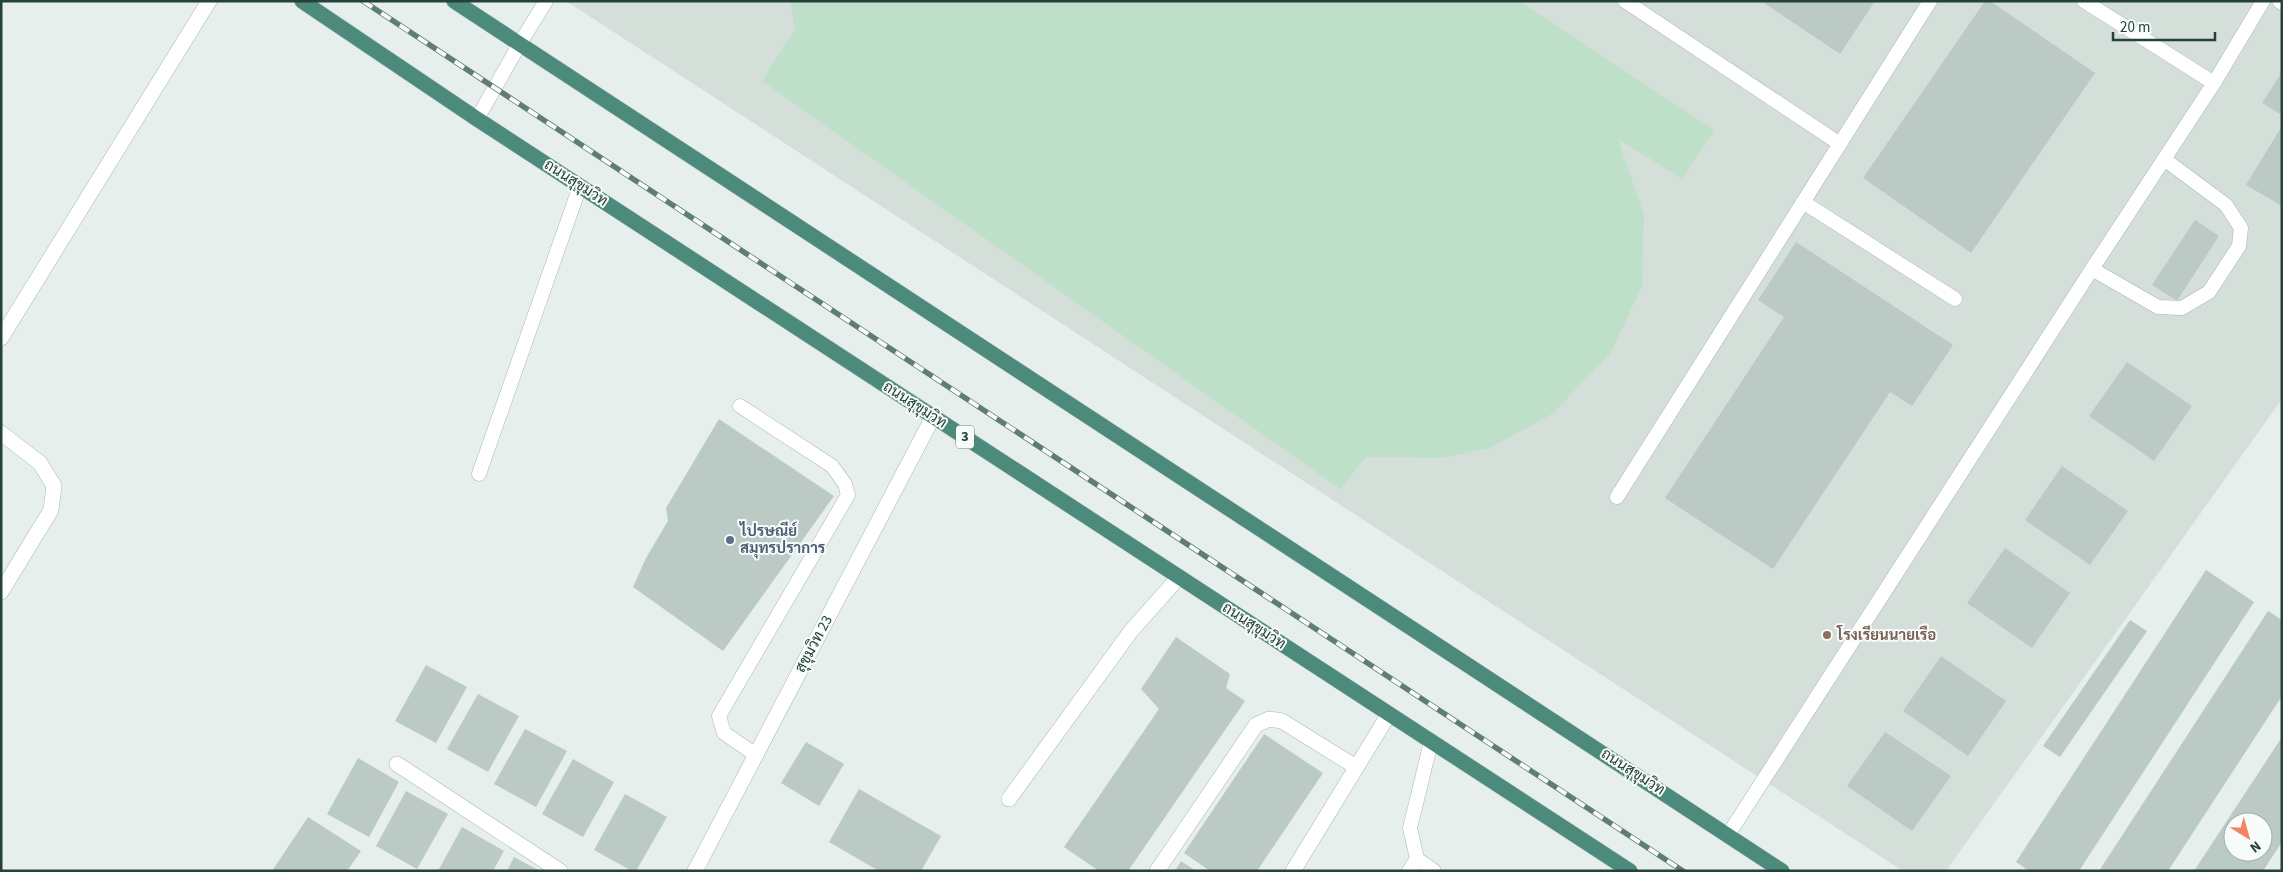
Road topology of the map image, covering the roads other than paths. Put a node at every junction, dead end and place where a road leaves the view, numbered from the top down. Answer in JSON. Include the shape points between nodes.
{"nodes":[{"id":1,"x":209,"y":1,"type":"edge"},
{"id":2,"x":302,"y":1,"type":"edge"},
{"id":3,"x":546,"y":1,"type":"edge"},
{"id":4,"x":1625,"y":1,"type":"edge"},
{"id":5,"x":1930,"y":1,"type":"edge"},
{"id":6,"x":2084,"y":1,"type":"edge"},
{"id":7,"x":2263,"y":1,"type":"edge"},
{"id":8,"x":463,"y":4,"type":"edge"},
{"id":9,"x":519,"y":44,"type":"junction"},
{"id":10,"x":2214,"y":83,"type":"junction"},
{"id":11,"x":478,"y":119,"type":"junction"},
{"id":12,"x":1840,"y":144,"type":"junction"},
{"id":13,"x":2164,"y":159,"type":"junction"},
{"id":14,"x":580,"y":186,"type":"junction"},
{"id":15,"x":1803,"y":202,"type":"junction"},
{"id":16,"x":2092,"y":269,"type":"junction"},
{"id":17,"x":1955,"y":299,"type":"dead end"},
{"id":18,"x":1,"y":338,"type":"edge"},
{"id":19,"x":740,"y":406,"type":"dead end"},
{"id":20,"x":933,"y":417,"type":"junction"},
{"id":21,"x":1,"y":433,"type":"edge"},
{"id":22,"x":479,"y":474,"type":"dead end"},
{"id":23,"x":1618,"y":497,"type":"dead end"},
{"id":24,"x":1179,"y":577,"type":"junction"},
{"id":25,"x":1,"y":592,"type":"edge"},
{"id":26,"x":1389,"y":714,"type":"junction"},
{"id":27,"x":1431,"y":742,"type":"junction"},
{"id":28,"x":756,"y":755,"type":"junction"},
{"id":29,"x":397,"y":764,"type":"dead end"},
{"id":30,"x":1356,"y":767,"type":"junction"},
{"id":31,"x":1009,"y":799,"type":"dead end"},
{"id":32,"x":1728,"y":835,"type":"junction"},
{"id":33,"x":1413,"y":865,"type":"edge"},
{"id":34,"x":560,"y":871,"type":"edge"},
{"id":35,"x":696,"y":871,"type":"edge"},
{"id":36,"x":1157,"y":871,"type":"edge"},
{"id":37,"x":1293,"y":871,"type":"edge"},
{"id":38,"x":1434,"y":871,"type":"edge"},
{"id":39,"x":1630,"y":871,"type":"edge"},
{"id":40,"x":1782,"y":871,"type":"edge"}],
"edges":[{"from":1,"to":18,"type":"street"},
{"from":2,"to":11,"type":"highway","name":"ถนนสุขุมวิท","number":"3"},
{"from":3,"to":9,"type":"lane"},
{"from":4,"to":12,"type":"lane"},
{"from":5,"to":12,"type":"lane"},
{"from":6,"to":10,"type":"lane"},
{"from":7,"to":10,"type":"lane"},
{"from":8,"to":9,"type":"highway","name":"ถนนสุขุมวิท"},
{"from":9,"to":11,"type":"lane"},
{"from":9,"to":32,"type":"highway","name":"ถนนสุขุมวิท"},
{"from":10,"to":13,"type":"lane"},
{"from":11,"to":14,"type":"highway","name":"ถนนสุขุมวิท","number":"3"},
{"from":12,"to":15,"type":"lane"},
{"from":13,"to":16,"type":"lane"},
{"from":13,"to":16,"type":"lane","via":[[2226,205],[2240,228],[2239,246],[2219,277],[2209,292],[2182,308],[2158,307]]},
{"from":14,"to":20,"type":"highway","name":"ถนนสุขุมวิท","number":"3"},
{"from":14,"to":22,"type":"lane"},
{"from":15,"to":17,"type":"lane"},
{"from":15,"to":23,"type":"lane"},
{"from":16,"to":32,"type":"lane"},
{"from":19,"to":28,"type":"lane","via":[[832,466],[845,484],[848,495],[719,716],[724,733]]},
{"from":20,"to":24,"type":"highway","name":"ถนนสุขุมวิท","number":"3"},
{"from":20,"to":28,"type":"street","name":"สุขุมวิท 23"},
{"from":21,"to":25,"type":"street","via":[[40,463],[54,486],[51,510]]},
{"from":24,"to":26,"type":"highway","name":"ถนนสุขุมวิท","number":"3"},
{"from":24,"to":31,"type":"street","via":[[1131,631]]},
{"from":26,"to":27,"type":"highway","name":"ถนนสุขุมวิท","number":"3"},
{"from":26,"to":30,"type":"street"},
{"from":27,"to":33,"type":"lane","via":[[1410,828]]},
{"from":27,"to":39,"type":"highway","name":"ถนนสุขุมวิท","number":"3"},
{"from":28,"to":35,"type":"street","name":"สุขุมวิท 23"},
{"from":29,"to":34,"type":"street"},
{"from":30,"to":36,"type":"street","via":[[1282,721],[1269,719],[1256,725]]},
{"from":30,"to":37,"type":"street"},
{"from":32,"to":40,"type":"highway","name":"ถนนสุขุมวิท"},
{"from":33,"to":38,"type":"lane"}]}
